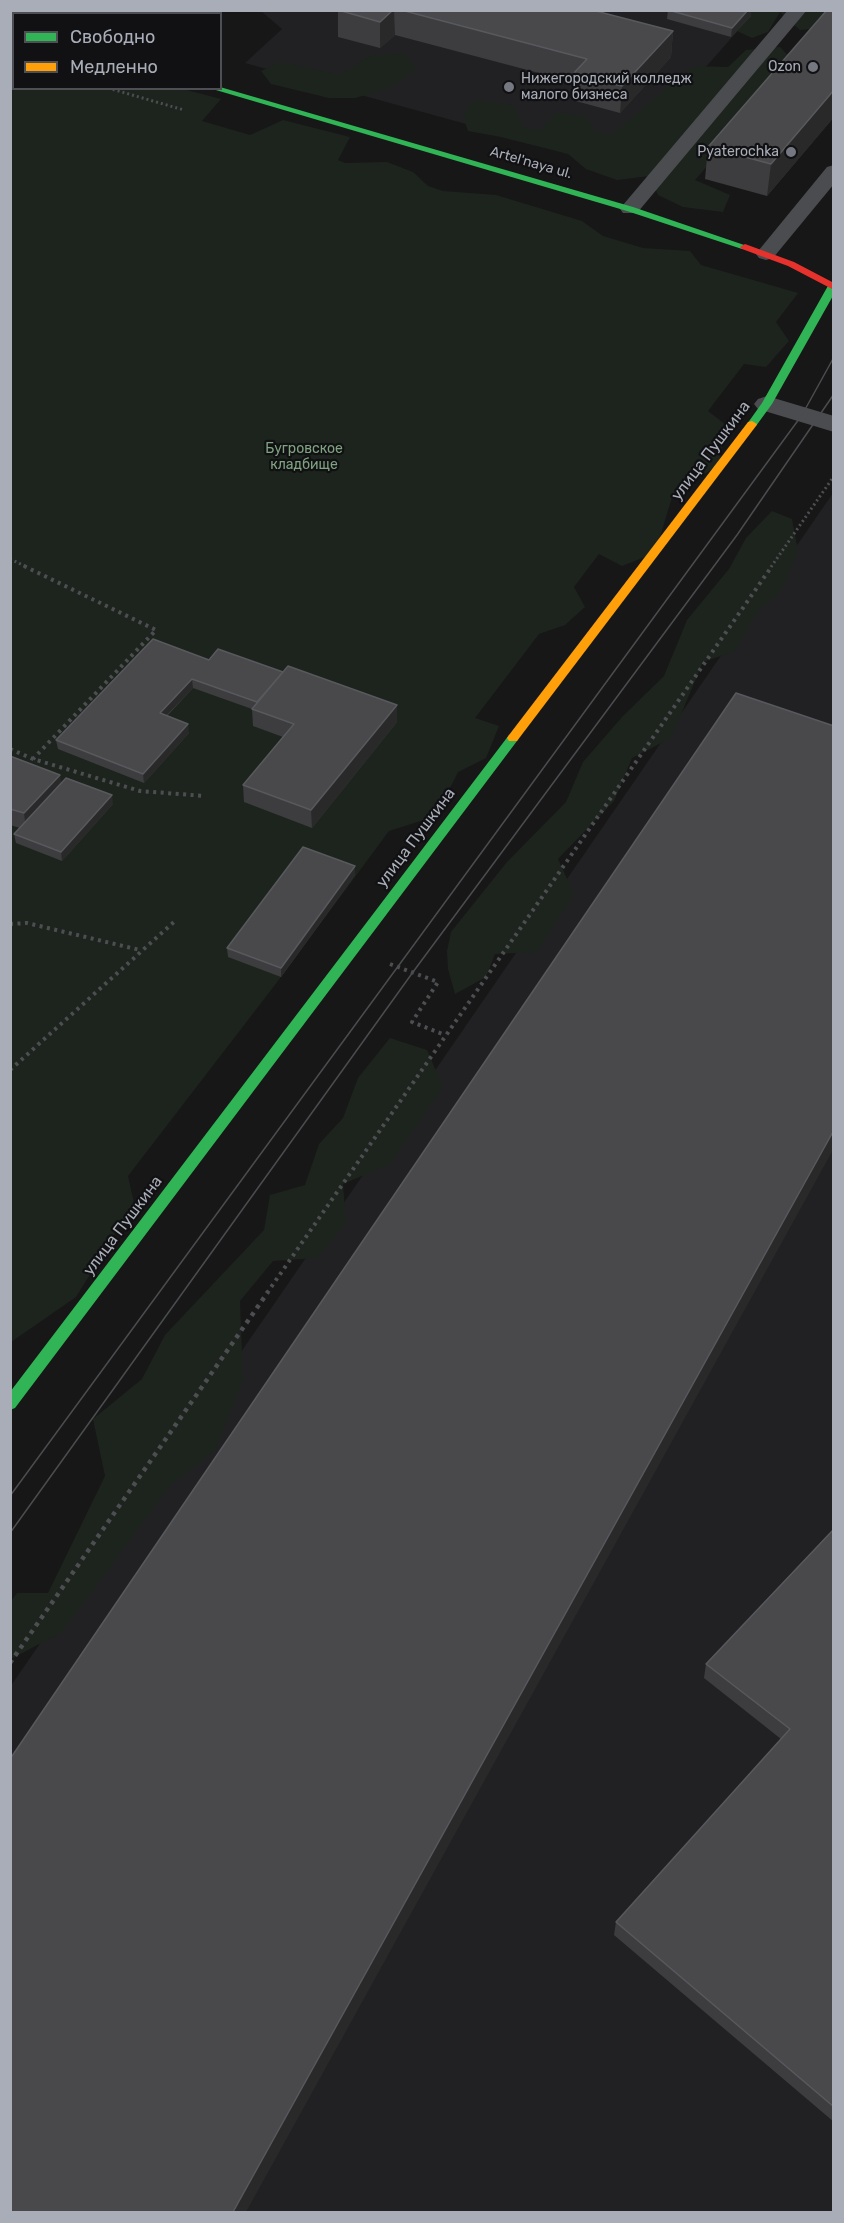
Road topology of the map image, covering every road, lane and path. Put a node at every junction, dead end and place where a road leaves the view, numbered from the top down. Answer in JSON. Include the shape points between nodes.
{"nodes":[{"id":1,"x":798,"y":10,"type":"edge"},
{"id":2,"x":220,"y":90,"type":"edge"},
{"id":3,"x":834,"y":171,"type":"edge"},
{"id":4,"x":630,"y":209,"type":"junction"},
{"id":5,"x":766,"y":254,"type":"junction"},
{"id":6,"x":833,"y":286,"type":"edge"},
{"id":7,"x":767,"y":404,"type":"junction"},
{"id":8,"x":834,"y":424,"type":"edge"},
{"id":9,"x":834,"y":476,"type":"edge"},
{"id":10,"x":10,"y":559,"type":"edge"},
{"id":11,"x":10,"y":749,"type":"edge"},
{"id":12,"x":33,"y":759,"type":"junction"},
{"id":13,"x":206,"y":796,"type":"dead end"},
{"id":14,"x":175,"y":921,"type":"dead end"},
{"id":15,"x":10,"y":924,"type":"edge"},
{"id":16,"x":140,"y":950,"type":"junction"},
{"id":17,"x":354,"y":950,"type":"junction"},
{"id":18,"x":446,"y":1035,"type":"junction"},
{"id":19,"x":10,"y":1070,"type":"edge"},
{"id":20,"x":10,"y":1404,"type":"edge"},
{"id":21,"x":10,"y":1663,"type":"edge"}],
"edges":[{"from":1,"to":4,"type":"lane"},
{"from":2,"to":4,"type":"street","name":"Artel'naya ul."},
{"from":3,"to":5,"type":"lane"},
{"from":4,"to":5,"type":"street","name":"Artel'naya ul."},
{"from":5,"to":6,"type":"street","name":"Artel'naya ul."},
{"from":6,"to":7,"type":"street","name":"улица Пушкина"},
{"from":7,"to":8,"type":"street"},
{"from":7,"to":17,"type":"street","name":"улица Пушкина"},
{"from":9,"to":18,"type":"path"},
{"from":10,"to":12,"type":"path","via":[[156,630]]},
{"from":11,"to":12,"type":"path"},
{"from":12,"to":13,"type":"path","via":[[140,791]]},
{"from":14,"to":16,"type":"path"},
{"from":15,"to":16,"type":"path","via":[[27,923]]},
{"from":16,"to":19,"type":"path"},
{"from":17,"to":18,"type":"path","via":[[438,982],[412,1023]]},
{"from":17,"to":20,"type":"street","name":"улица Пушкина"},
{"from":18,"to":21,"type":"path"}]}
